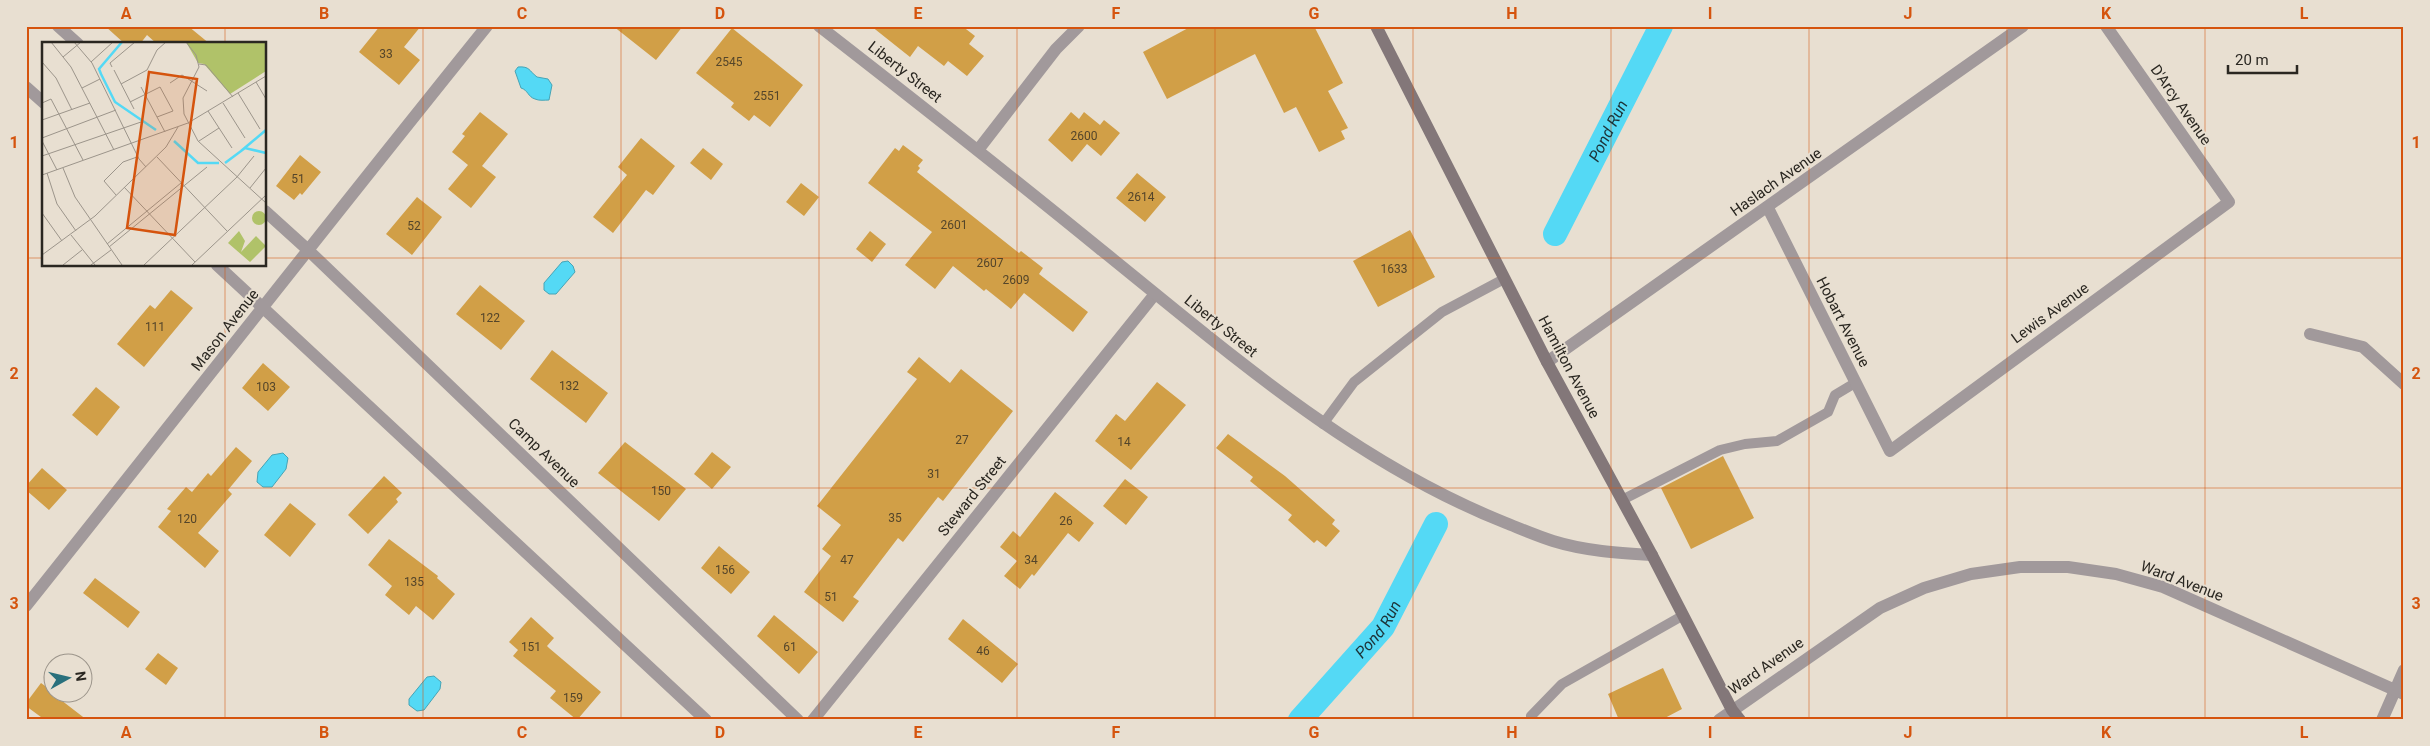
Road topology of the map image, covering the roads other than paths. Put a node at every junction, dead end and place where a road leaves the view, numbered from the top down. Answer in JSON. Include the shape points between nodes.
{"nodes":[{"id":1,"x":58,"y":26,"type":"edge"},
{"id":2,"x":487,"y":26,"type":"edge"},
{"id":3,"x":819,"y":26,"type":"edge"},
{"id":4,"x":1079,"y":26,"type":"edge"},
{"id":5,"x":1376,"y":26,"type":"edge"},
{"id":6,"x":2023,"y":26,"type":"edge"},
{"id":7,"x":2106,"y":26,"type":"edge"},
{"id":8,"x":76,"y":42,"type":"edge"},
{"id":9,"x":26,"y":87,"type":"edge"},
{"id":10,"x":42,"y":101,"type":"edge"},
{"id":11,"x":978,"y":150,"type":"junction"},
{"id":12,"x":2229,"y":202,"type":"joint"},
{"id":13,"x":1768,"y":208,"type":"junction"},
{"id":14,"x":266,"y":212,"type":"edge"},
{"id":15,"x":307,"y":249,"type":"junction"},
{"id":16,"x":218,"y":266,"type":"edge"},
{"id":17,"x":1504,"y":279,"type":"junction"},
{"id":18,"x":1155,"y":294,"type":"junction"},
{"id":19,"x":262,"y":309,"type":"junction"},
{"id":20,"x":2310,"y":334,"type":"dead end"},
{"id":21,"x":1547,"y":362,"type":"junction"},
{"id":22,"x":1856,"y":383,"type":"junction"},
{"id":23,"x":2404,"y":384,"type":"edge"},
{"id":24,"x":1323,"y":424,"type":"junction"},
{"id":25,"x":1890,"y":451,"type":"joint"},
{"id":26,"x":1622,"y":500,"type":"junction"},
{"id":27,"x":1652,"y":555,"type":"junction"},
{"id":28,"x":26,"y":606,"type":"edge"},
{"id":29,"x":1682,"y":616,"type":"junction"},
{"id":30,"x":2404,"y":670,"type":"edge"},
{"id":31,"x":2399,"y":692,"type":"edge"},
{"id":32,"x":1736,"y":715,"type":"edge"},
{"id":33,"x":1532,"y":718,"type":"edge"},
{"id":34,"x":706,"y":720,"type":"edge"},
{"id":35,"x":798,"y":720,"type":"edge"},
{"id":36,"x":814,"y":720,"type":"edge"},
{"id":37,"x":1719,"y":720,"type":"edge"},
{"id":38,"x":2382,"y":720,"type":"edge"}],
"edges":[{"from":1,"to":8,"type":"street"},
{"from":2,"to":15,"type":"street","name":"Mason Avenue"},
{"from":3,"to":11,"type":"street","name":"Liberty Street"},
{"from":4,"to":11,"type":"street","via":[[1056,49]]},
{"from":5,"to":17,"type":"main road","name":"Hamilton Avenue"},
{"from":6,"to":13,"type":"street","name":"Haslach Avenue"},
{"from":7,"to":12,"type":"street","name":"D'Arcy Avenue"},
{"from":9,"to":10,"type":"street"},
{"from":11,"to":18,"type":"street","name":"Liberty Street"},
{"from":12,"to":25,"type":"street","name":"Lewis Avenue"},
{"from":13,"to":21,"type":"street","name":"Haslach Avenue"},
{"from":13,"to":22,"type":"street","name":"Hobart Avenue"},
{"from":14,"to":15,"type":"street","name":"Camp Avenue"},
{"from":15,"to":19,"type":"street","name":"Mason Avenue"},
{"from":15,"to":35,"type":"street","name":"Camp Avenue"},
{"from":16,"to":19,"type":"street"},
{"from":17,"to":21,"type":"main road","name":"Hamilton Avenue"},
{"from":17,"to":24,"type":"lane","via":[[1442,312],[1354,382]]},
{"from":18,"to":24,"type":"street","name":"Liberty Street","via":[[1248,370]]},
{"from":18,"to":36,"type":"street","name":"Steward Street"},
{"from":19,"to":28,"type":"street","name":"Mason Avenue"},
{"from":19,"to":34,"type":"street"},
{"from":20,"to":23,"type":"street","via":[[2363,346]]},
{"from":21,"to":26,"type":"main road","name":"Hamilton Avenue"},
{"from":22,"to":25,"type":"street","name":"Hobart Avenue"},
{"from":22,"to":26,"type":"lane","via":[[1835,395],[1828,412],[1777,441],[1720,450]]},
{"from":24,"to":27,"type":"street","name":"Liberty Street","via":[[1426,487],[1485,515],[1553,542],[1602,552]]},
{"from":26,"to":27,"type":"main road","name":"Hamilton Avenue"},
{"from":27,"to":29,"type":"main road","name":"Hamilton Avenue"},
{"from":29,"to":32,"type":"main road","name":"Hamilton Avenue"},
{"from":29,"to":33,"type":"lane","via":[[1562,684]]},
{"from":30,"to":31,"type":"street"},
{"from":31,"to":32,"type":"street","name":"Ward Avenue","via":[[2163,587],[2116,574],[2068,567],[2020,567],[1971,574],[1924,588],[1880,608]]},
{"from":31,"to":38,"type":"street"},
{"from":32,"to":37,"type":"street","name":"Ward Avenue"}]}
